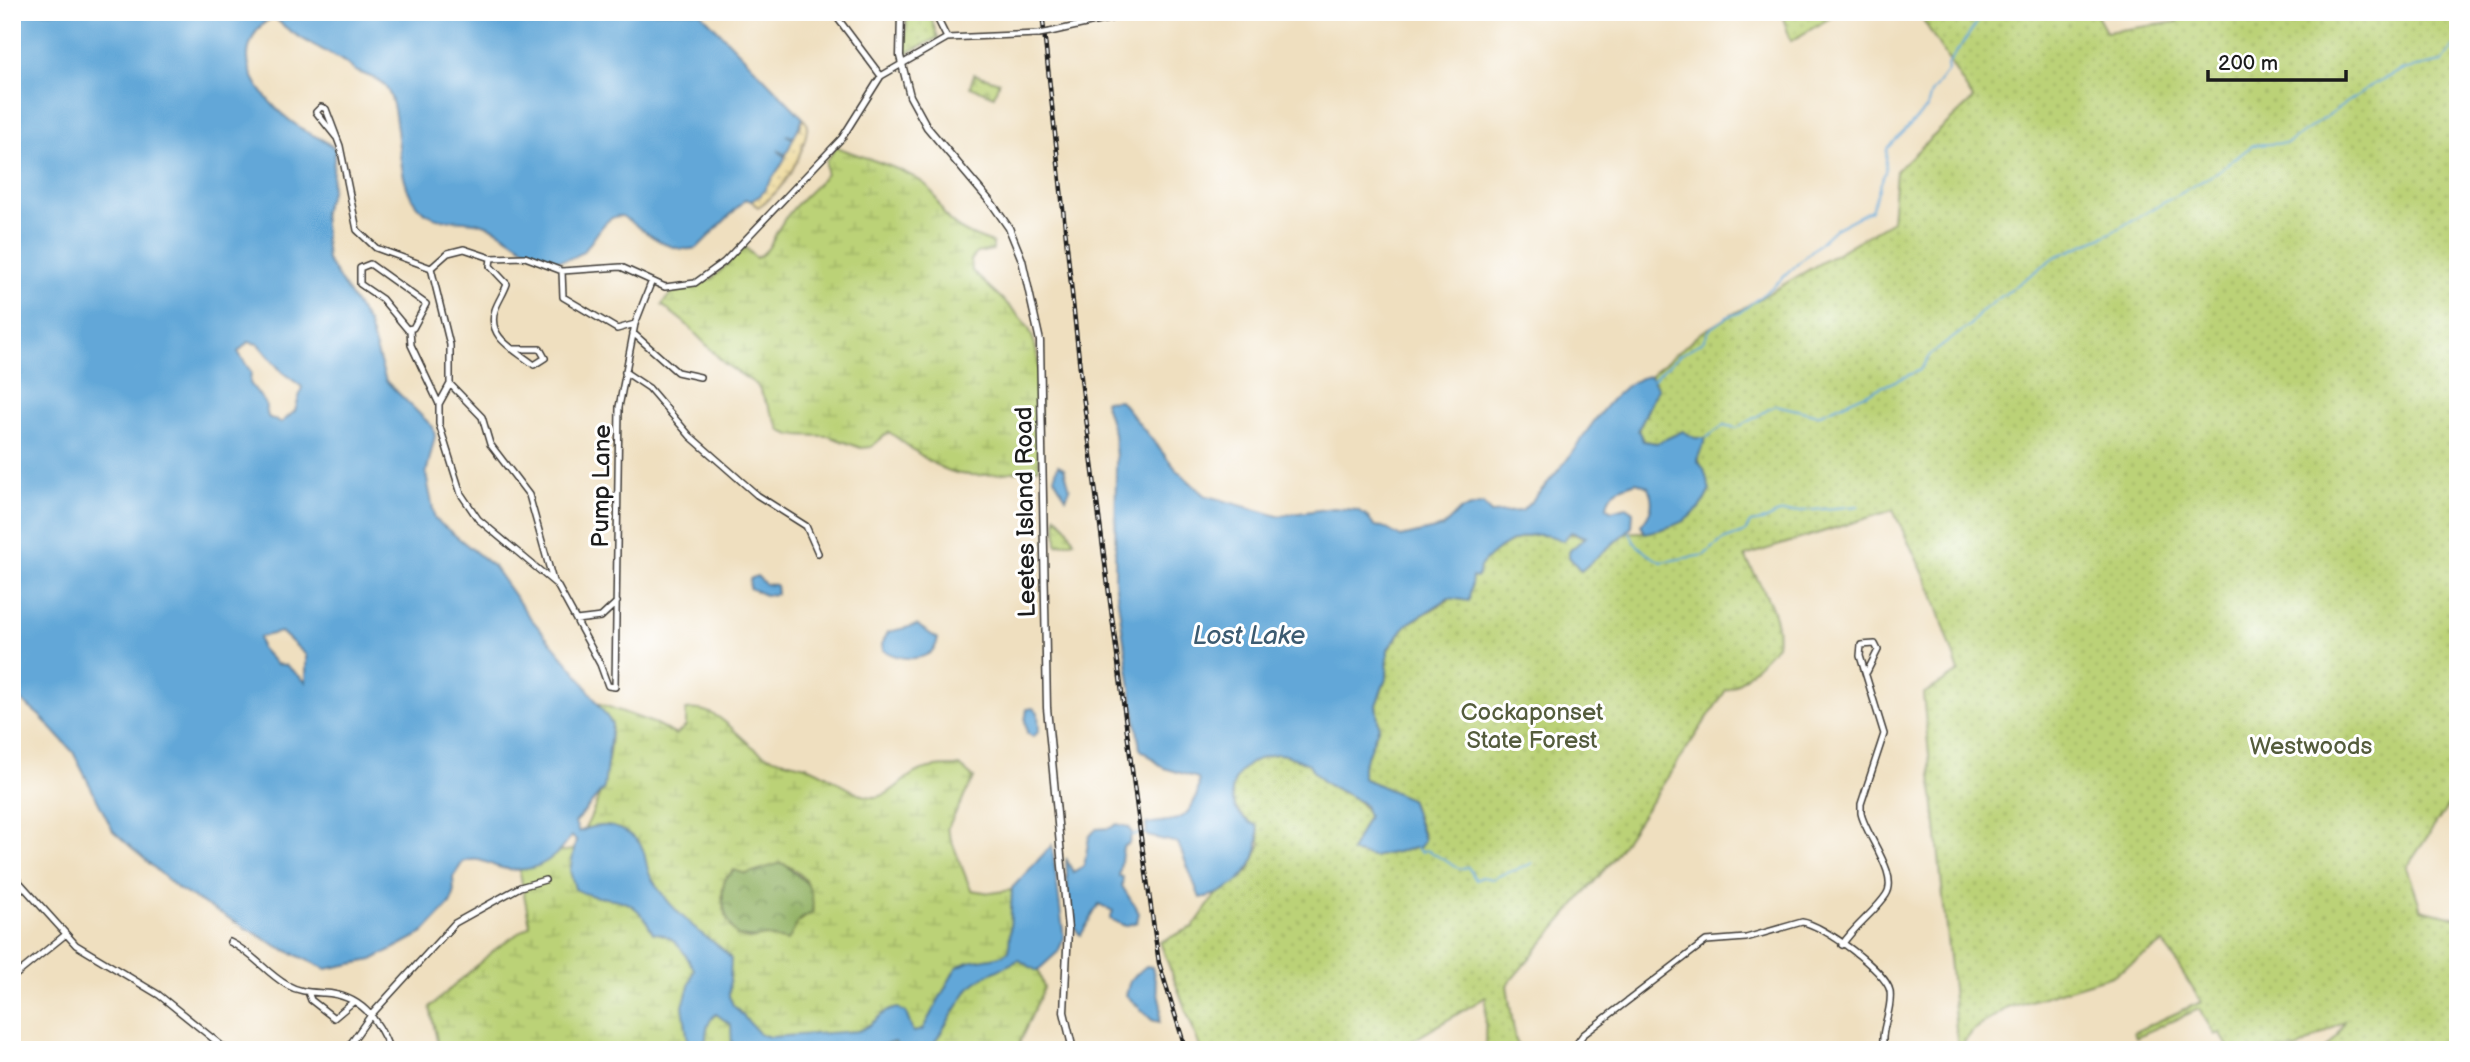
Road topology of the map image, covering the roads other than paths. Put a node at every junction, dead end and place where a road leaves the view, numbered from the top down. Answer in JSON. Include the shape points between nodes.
{"nodes":[{"id":1,"x":833,"y":12,"type":"edge"},
{"id":2,"x":901,"y":12,"type":"edge"},
{"id":3,"x":934,"y":12,"type":"edge"},
{"id":4,"x":1097,"y":12,"type":"edge"},
{"id":5,"x":1139,"y":12,"type":"edge"},
{"id":6,"x":1097,"y":21,"type":"junction"},
{"id":7,"x":947,"y":38,"type":"junction"},
{"id":8,"x":901,"y":66,"type":"junction"},
{"id":9,"x":881,"y":76,"type":"junction"},
{"id":10,"x":336,"y":137,"type":"junction"},
{"id":11,"x":491,"y":258,"type":"junction"},
{"id":12,"x":431,"y":268,"type":"junction"},
{"id":13,"x":562,"y":271,"type":"junction"},
{"id":14,"x":651,"y":283,"type":"junction"},
{"id":15,"x":437,"y":295,"type":"junction"},
{"id":16,"x":426,"y":304,"type":"junction"},
{"id":17,"x":635,"y":324,"type":"junction"},
{"id":18,"x":410,"y":330,"type":"junction"},
{"id":19,"x":633,"y":333,"type":"junction"},
{"id":20,"x":512,"y":349,"type":"junction"},
{"id":21,"x":625,"y":372,"type":"junction"},
{"id":22,"x":699,"y":377,"type":"dead end"},
{"id":23,"x":450,"y":384,"type":"junction"},
{"id":24,"x":439,"y":404,"type":"junction"},
{"id":25,"x":818,"y":553,"type":"dead end"},
{"id":26,"x":554,"y":581,"type":"junction"},
{"id":27,"x":617,"y":602,"type":"junction"},
{"id":28,"x":576,"y":620,"type":"junction"},
{"id":29,"x":1867,"y":672,"type":"junction"},
{"id":30,"x":12,"y":874,"type":"edge"},
{"id":31,"x":545,"y":880,"type":"dead end"},
{"id":32,"x":65,"y":935,"type":"junction"},
{"id":33,"x":230,"y":942,"type":"dead end"},
{"id":34,"x":1842,"y":945,"type":"junction"},
{"id":35,"x":12,"y":978,"type":"edge"},
{"id":36,"x":308,"y":992,"type":"junction"},
{"id":37,"x":353,"y":1002,"type":"junction"},
{"id":38,"x":371,"y":1015,"type":"junction"},
{"id":39,"x":219,"y":1048,"type":"edge"},
{"id":40,"x":227,"y":1050,"type":"edge"},
{"id":41,"x":346,"y":1050,"type":"edge"},
{"id":42,"x":390,"y":1050,"type":"edge"},
{"id":43,"x":1073,"y":1050,"type":"edge"},
{"id":44,"x":1572,"y":1050,"type":"edge"},
{"id":45,"x":1884,"y":1050,"type":"edge"}],
"edges":[{"from":1,"to":9,"type":"street"},
{"from":2,"to":8,"type":"main road","name":"Leetes Island Road"},
{"from":3,"to":7,"type":"street"},
{"from":4,"to":6,"type":"street"},
{"from":5,"to":6,"type":"street"},
{"from":6,"to":7,"type":"street","bridge":true,"via":[[1039,34]]},
{"from":7,"to":8,"type":"street"},
{"from":8,"to":9,"type":"street"},
{"from":8,"to":43,"type":"main road","name":"Leetes Island Road","via":[[927,127],[1009,228],[1038,330],[1044,401],[1047,708],[1068,929],[1064,1012]]},
{"from":9,"to":14,"type":"street","via":[[842,138],[706,276],[677,288]]},
{"from":10,"to":10,"type":"street","via":[[326,109],[321,107],[316,112]]},
{"from":10,"to":12,"type":"street","via":[[357,230],[376,248]]},
{"from":11,"to":12,"type":"street","via":[[454,250]]},
{"from":11,"to":13,"type":"street","via":[[525,257]]},
{"from":11,"to":20,"type":"street","via":[[490,265],[507,284],[494,324],[502,342]]},
{"from":12,"to":15,"type":"street"},
{"from":13,"to":14,"type":"street","via":[[621,267]]},
{"from":13,"to":17,"type":"street","via":[[563,297],[607,325]]},
{"from":14,"to":17,"type":"street","name":"Pump Lane"},
{"from":15,"to":16,"type":"street"},
{"from":15,"to":23,"type":"street","via":[[450,345]]},
{"from":16,"to":18,"type":"street"},
{"from":16,"to":18,"type":"street","via":[[370,264],[360,268],[360,284],[382,299]]},
{"from":17,"to":19,"type":"street","name":"Pump Lane"},
{"from":18,"to":24,"type":"street","via":[[411,345]]},
{"from":19,"to":21,"type":"street","name":"Pump Lane"},
{"from":19,"to":22,"type":"street","via":[[677,372]]},
{"from":20,"to":20,"type":"street","via":[[534,365],[545,358],[540,349]]},
{"from":21,"to":25,"type":"street","via":[[649,388],[690,436],[757,495],[806,526]]},
{"from":21,"to":27,"type":"street","name":"Pump Lane","via":[[619,407]]},
{"from":23,"to":24,"type":"street"},
{"from":23,"to":26,"type":"street","via":[[482,417],[490,444],[530,495]]},
{"from":24,"to":26,"type":"street","via":[[443,439],[469,508]]},
{"from":26,"to":28,"type":"street"},
{"from":27,"to":28,"type":"street","via":[[601,617]]},
{"from":27,"to":28,"type":"street","name":"Pump Lane","via":[[615,687],[608,686]]},
{"from":29,"to":29,"type":"street","via":[[1860,650],[1863,643],[1870,642],[1878,652]]},
{"from":29,"to":34,"type":"street","via":[[1884,734],[1861,813],[1887,869],[1889,886]]},
{"from":30,"to":32,"type":"street"},
{"from":31,"to":38,"type":"street","via":[[520,887],[456,923]]},
{"from":32,"to":35,"type":"street"},
{"from":32,"to":39,"type":"street","via":[[159,995]]},
{"from":33,"to":36,"type":"street","via":[[256,957],[286,984]]},
{"from":34,"to":44,"type":"street","via":[[1811,923],[1802,922],[1746,938],[1706,941],[1583,1035]]},
{"from":34,"to":45,"type":"street","via":[[1877,971],[1889,989]]},
{"from":36,"to":37,"type":"street","via":[[337,994]]},
{"from":36,"to":37,"type":"street","via":[[309,998],[334,1018]]},
{"from":37,"to":38,"type":"street"},
{"from":38,"to":41,"type":"street"},
{"from":38,"to":42,"type":"street","via":[[379,1021]]},
{"from":39,"to":40,"type":"street"}]}
